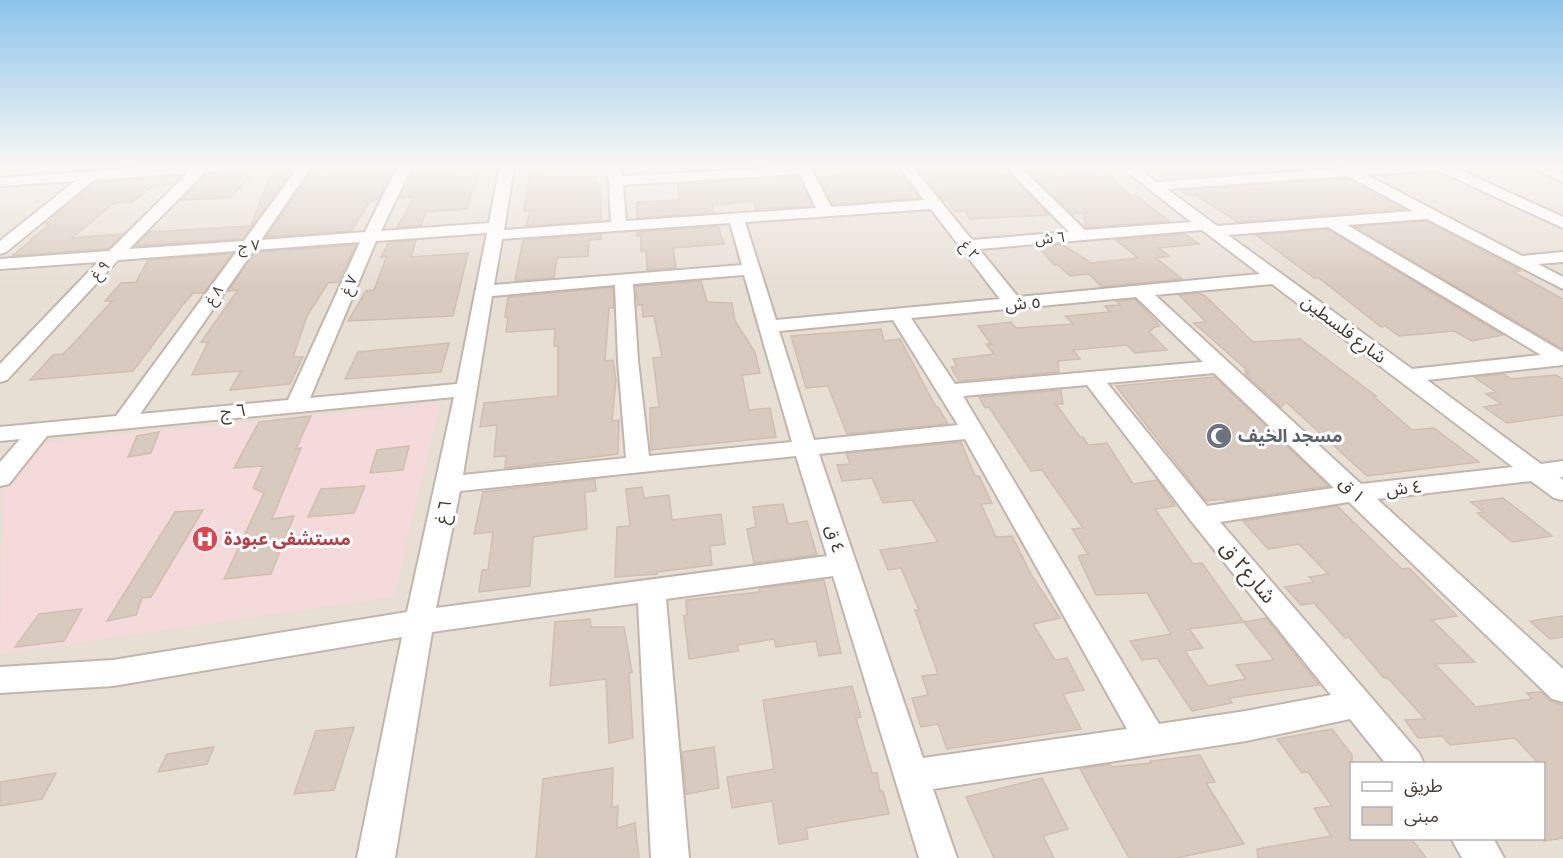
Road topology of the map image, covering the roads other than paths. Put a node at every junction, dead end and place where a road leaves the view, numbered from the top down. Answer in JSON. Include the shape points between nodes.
{"nodes":[{"id":1,"x":53,"y":206,"type":"edge"},
{"id":2,"x":164,"y":206,"type":"edge"},
{"id":3,"x":277,"y":206,"type":"edge"},
{"id":4,"x":385,"y":206,"type":"edge"},
{"id":5,"x":501,"y":206,"type":"edge"},
{"id":6,"x":617,"y":206,"type":"edge"},
{"id":7,"x":823,"y":206,"type":"edge"},
{"id":8,"x":906,"y":206,"type":"edge"},
{"id":9,"x":936,"y":206,"type":"edge"},
{"id":10,"x":1052,"y":206,"type":"edge"},
{"id":11,"x":1180,"y":206,"type":"edge"},
{"id":12,"x":1415,"y":206,"type":"edge"},
{"id":13,"x":1526,"y":206,"type":"edge"},
{"id":14,"x":826,"y":212,"type":"junction"},
{"id":15,"x":1430,"y":214,"type":"junction"},
{"id":16,"x":736,"y":218,"type":"junction"},
{"id":17,"x":1331,"y":222,"type":"junction"},
{"id":18,"x":1563,"y":223,"type":"edge"},
{"id":19,"x":619,"y":226,"type":"junction"},
{"id":20,"x":1209,"y":228,"type":"junction"},
{"id":21,"x":497,"y":231,"type":"junction"},
{"id":22,"x":1082,"y":236,"type":"junction"},
{"id":23,"x":370,"y":237,"type":"junction"},
{"id":24,"x":966,"y":245,"type":"junction"},
{"id":25,"x":249,"y":246,"type":"junction"},
{"id":26,"x":0,"y":249,"type":"edge"},
{"id":27,"x":113,"y":256,"type":"junction"},
{"id":28,"x":1563,"y":257,"type":"edge"},
{"id":29,"x":1520,"y":261,"type":"junction"},
{"id":30,"x":0,"y":264,"type":"edge"},
{"id":31,"x":752,"y":269,"type":"junction"},
{"id":32,"x":1276,"y":278,"type":"junction"},
{"id":33,"x":624,"y":280,"type":"junction"},
{"id":34,"x":1563,"y":284,"type":"edge"},
{"id":35,"x":486,"y":291,"type":"junction"},
{"id":36,"x":1141,"y":292,"type":"junction"},
{"id":37,"x":1014,"y":304,"type":"junction"},
{"id":38,"x":899,"y":314,"type":"junction"},
{"id":39,"x":769,"y":326,"type":"junction"},
{"id":40,"x":1562,"y":359,"type":"edge"},
{"id":41,"x":1222,"y":366,"type":"junction"},
{"id":42,"x":0,"y":376,"type":"edge"},
{"id":43,"x":1407,"y":376,"type":"junction"},
{"id":44,"x":1093,"y":379,"type":"junction"},
{"id":45,"x":467,"y":389,"type":"junction"},
{"id":46,"x":949,"y":391,"type":"junction"},
{"id":47,"x":296,"y":405,"type":"junction"},
{"id":48,"x":123,"y":422,"type":"junction"},
{"id":49,"x":39,"y":430,"type":"junction"},
{"id":50,"x":971,"y":430,"type":"junction"},
{"id":51,"x":0,"y":435,"type":"edge"},
{"id":52,"x":805,"y":448,"type":"junction"},
{"id":53,"x":638,"y":463,"type":"junction"},
{"id":54,"x":1563,"y":469,"type":"edge"},
{"id":55,"x":1537,"y":472,"type":"junction"},
{"id":56,"x":0,"y":478,"type":"edge"},
{"id":57,"x":449,"y":484,"type":"junction"},
{"id":58,"x":1563,"y":492,"type":"edge"},
{"id":59,"x":1356,"y":493,"type":"junction"},
{"id":60,"x":1201,"y":516,"type":"junction"},
{"id":61,"x":843,"y":564,"type":"junction"},
{"id":62,"x":651,"y":590,"type":"junction"},
{"id":63,"x":419,"y":622,"type":"junction"},
{"id":64,"x":0,"y":680,"type":"edge"},
{"id":65,"x":1563,"y":689,"type":"edge"},
{"id":66,"x":1358,"y":704,"type":"junction"},
{"id":67,"x":1150,"y":739,"type":"junction"},
{"id":68,"x":1405,"y":762,"type":"edge"},
{"id":69,"x":912,"y":776,"type":"junction"},
{"id":70,"x":1471,"y":840,"type":"edge"},
{"id":71,"x":376,"y":858,"type":"edge"},
{"id":72,"x":670,"y":858,"type":"edge"},
{"id":73,"x":938,"y":858,"type":"edge"},
{"id":74,"x":1485,"y":858,"type":"edge"}],
"edges":[{"from":1,"to":26,"type":"street"},
{"from":2,"to":27,"type":"street","name":"٩ غ"},
{"from":3,"to":25,"type":"street","name":"٨ غ"},
{"from":4,"to":23,"type":"street","name":"٧ غ"},
{"from":5,"to":21,"type":"street","name":"٦ غ"},
{"from":6,"to":19,"type":"street"},
{"from":7,"to":14,"type":"street"},
{"from":8,"to":14,"type":"street","name":"٧ ج"},
{"from":9,"to":24,"type":"street","name":"٢ غ"},
{"from":10,"to":22,"type":"street"},
{"from":11,"to":20,"type":"street","name":"شارع فلسطين"},
{"from":12,"to":15,"type":"street"},
{"from":13,"to":18,"type":"street"},
{"from":14,"to":16,"type":"street","name":"٧ ج"},
{"from":15,"to":17,"type":"street","name":"٦ ش"},
{"from":15,"to":29,"type":"street"},
{"from":16,"to":19,"type":"street","name":"٧ ج"},
{"from":16,"to":31,"type":"street","name":"٤ ق"},
{"from":17,"to":20,"type":"street","name":"٦ ش"},
{"from":17,"to":40,"type":"street"},
{"from":19,"to":21,"type":"street","name":"٧ ج"},
{"from":20,"to":22,"type":"street","name":"٦ ش"},
{"from":20,"to":32,"type":"street","name":"شارع فلسطين"},
{"from":21,"to":23,"type":"street","name":"٧ ج"},
{"from":21,"to":35,"type":"street","name":"٦ غ"},
{"from":22,"to":24,"type":"street","name":"٦ ش"},
{"from":23,"to":25,"type":"street","name":"٧ ج"},
{"from":23,"to":47,"type":"street","name":"٧ غ"},
{"from":24,"to":37,"type":"street","name":"٢ غ"},
{"from":25,"to":27,"type":"street","name":"٧ ج"},
{"from":25,"to":48,"type":"street","name":"٨ غ"},
{"from":27,"to":30,"type":"street","name":"٧ ج"},
{"from":27,"to":42,"type":"street","name":"٩ غ"},
{"from":28,"to":29,"type":"street"},
{"from":29,"to":34,"type":"street"},
{"from":31,"to":33,"type":"street"},
{"from":31,"to":39,"type":"street","name":"٤ ق"},
{"from":32,"to":36,"type":"street","name":"٥ ش"},
{"from":32,"to":43,"type":"street","name":"شارع فلسطين"},
{"from":33,"to":35,"type":"street"},
{"from":33,"to":53,"type":"street"},
{"from":35,"to":45,"type":"street","name":"٦ غ"},
{"from":36,"to":37,"type":"street","name":"٥ ش"},
{"from":36,"to":41,"type":"street","name":"١ ق"},
{"from":37,"to":38,"type":"street","name":"٥ ش"},
{"from":38,"to":39,"type":"street","name":"٥ ش"},
{"from":38,"to":46,"type":"street"},
{"from":39,"to":52,"type":"street","name":"٤ ق"},
{"from":40,"to":43,"type":"street"},
{"from":41,"to":44,"type":"street"},
{"from":41,"to":59,"type":"street","name":"١ ق"},
{"from":43,"to":55,"type":"street","name":"شارع فلسطين"},
{"from":44,"to":46,"type":"street"},
{"from":44,"to":60,"type":"street","name":"شارع٢ ق"},
{"from":45,"to":47,"type":"street","name":"٦ ج"},
{"from":45,"to":57,"type":"street","name":"٦ غ"},
{"from":46,"to":50,"type":"street"},
{"from":47,"to":48,"type":"street","name":"٦ ج"},
{"from":48,"to":49,"type":"street","name":"٦ ج"},
{"from":49,"to":51,"type":"street","name":"٦ ج"},
{"from":49,"to":56,"type":"street"},
{"from":50,"to":52,"type":"street"},
{"from":50,"to":67,"type":"street"},
{"from":52,"to":53,"type":"street"},
{"from":52,"to":61,"type":"street","name":"٤ ق"},
{"from":53,"to":57,"type":"street"},
{"from":54,"to":55,"type":"street","name":"٤ ش"},
{"from":55,"to":58,"type":"street","name":"شارع فلسطين"},
{"from":55,"to":59,"type":"street","name":"٤ ش"},
{"from":57,"to":63,"type":"street","name":"٦ غ"},
{"from":59,"to":60,"type":"street","name":"٤ ش"},
{"from":59,"to":65,"type":"street","name":"١ ق"},
{"from":60,"to":66,"type":"street","name":"شارع٢ ق"},
{"from":61,"to":62,"type":"street"},
{"from":61,"to":69,"type":"street","name":"٤ ق"},
{"from":62,"to":63,"type":"street"},
{"from":62,"to":72,"type":"street"},
{"from":63,"to":64,"type":"street","via":[[113,673]]},
{"from":63,"to":71,"type":"street","name":"٦ غ"},
{"from":66,"to":67,"type":"street","via":[[1246,726]]},
{"from":66,"to":68,"type":"street","name":"شارع٢ ق"},
{"from":67,"to":69,"type":"street"},
{"from":69,"to":73,"type":"street","name":"٤ ق"},
{"from":70,"to":74,"type":"street"}]}
